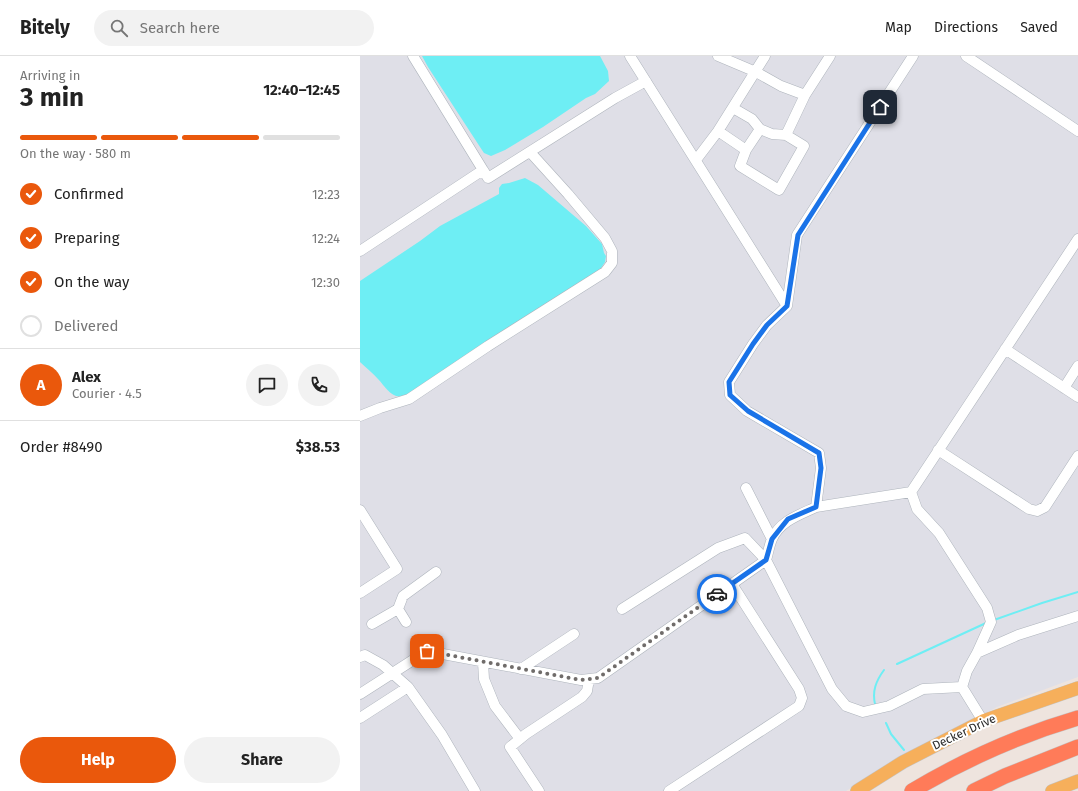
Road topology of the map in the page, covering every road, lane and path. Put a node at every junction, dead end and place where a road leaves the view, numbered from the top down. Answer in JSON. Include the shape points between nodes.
{"nodes":[{"id":1,"x":413,"y":56,"type":"edge"},
{"id":2,"x":630,"y":56,"type":"edge"},
{"id":3,"x":718,"y":56,"type":"edge"},
{"id":4,"x":765,"y":56,"type":"edge"},
{"id":5,"x":830,"y":56,"type":"edge"},
{"id":6,"x":913,"y":56,"type":"edge"},
{"id":7,"x":966,"y":56,"type":"edge"},
{"id":8,"x":756,"y":72,"type":"junction"},
{"id":9,"x":646,"y":81,"type":"junction"},
{"id":10,"x":805,"y":95,"type":"junction"},
{"id":11,"x":734,"y":108,"type":"junction"},
{"id":12,"x":760,"y":129,"type":"junction"},
{"id":13,"x":718,"y":131,"type":"junction"},
{"id":14,"x":1078,"y":131,"type":"edge"},
{"id":15,"x":786,"y":135,"type":"junction"},
{"id":16,"x":746,"y":150,"type":"junction"},
{"id":17,"x":530,"y":152,"type":"junction"},
{"id":18,"x":696,"y":160,"type":"junction"},
{"id":19,"x":483,"y":170,"type":"junction"},
{"id":20,"x":1078,"y":239,"type":"edge"},
{"id":21,"x":360,"y":251,"type":"edge"},
{"id":22,"x":787,"y":306,"type":"junction"},
{"id":23,"x":1005,"y":349,"type":"junction"},
{"id":24,"x":1078,"y":366,"type":"edge"},
{"id":25,"x":1064,"y":388,"type":"junction"},
{"id":26,"x":1078,"y":398,"type":"edge"},
{"id":27,"x":360,"y":416,"type":"edge"},
{"id":28,"x":938,"y":450,"type":"junction"},
{"id":29,"x":1078,"y":456,"type":"edge"},
{"id":30,"x":746,"y":488,"type":"dead end"},
{"id":31,"x":911,"y":492,"type":"junction"},
{"id":32,"x":816,"y":507,"type":"junction"},
{"id":33,"x":360,"y":510,"type":"edge"},
{"id":34,"x":772,"y":539,"type":"junction"},
{"id":35,"x":766,"y":560,"type":"junction"},
{"id":36,"x":436,"y":572,"type":"dead end"},
{"id":37,"x":732,"y":584,"type":"junction"},
{"id":38,"x":360,"y":593,"type":"edge"},
{"id":39,"x":398,"y":609,"type":"junction"},
{"id":40,"x":622,"y":609,"type":"dead end"},
{"id":41,"x":1078,"y":616,"type":"edge"},
{"id":42,"x":406,"y":622,"type":"dead end"},
{"id":43,"x":372,"y":624,"type":"dead end"},
{"id":44,"x":574,"y":634,"type":"dead end"},
{"id":45,"x":977,"y":653,"type":"junction"},
{"id":46,"x":360,"y":657,"type":"edge"},
{"id":47,"x":483,"y":662,"type":"junction"},
{"id":48,"x":520,"y":669,"type":"junction"},
{"id":49,"x":392,"y":673,"type":"junction"},
{"id":50,"x":589,"y":679,"type":"junction"},
{"id":51,"x":408,"y":687,"type":"junction"},
{"id":52,"x":962,"y":687,"type":"junction"},
{"id":53,"x":1078,"y":688,"type":"edge"},
{"id":54,"x":360,"y":694,"type":"edge"},
{"id":55,"x":360,"y":718,"type":"edge"},
{"id":56,"x":1078,"y":718,"type":"edge"},
{"id":57,"x":983,"y":721,"type":"junction"},
{"id":58,"x":520,"y":739,"type":"junction"},
{"id":59,"x":1078,"y":747,"type":"edge"},
{"id":60,"x":1078,"y":781,"type":"edge"},
{"id":61,"x":475,"y":791,"type":"edge"},
{"id":62,"x":539,"y":791,"type":"edge"},
{"id":63,"x":668,"y":791,"type":"edge"},
{"id":64,"x":856,"y":791,"type":"edge"},
{"id":65,"x":912,"y":791,"type":"edge"},
{"id":66,"x":974,"y":791,"type":"edge"},
{"id":67,"x":1052,"y":791,"type":"edge"}],
"edges":[{"from":1,"to":19,"type":"lane"},
{"from":2,"to":9,"type":"lane"},
{"from":3,"to":8,"type":"lane"},
{"from":4,"to":8,"type":"lane"},
{"from":5,"to":10,"type":"lane"},
{"from":6,"to":22,"type":"lane","via":[[798,235]]},
{"from":7,"to":14,"type":"lane"},
{"from":8,"to":10,"type":"lane","via":[[781,86]]},
{"from":8,"to":11,"type":"lane"},
{"from":9,"to":17,"type":"lane"},
{"from":9,"to":18,"type":"lane"},
{"from":10,"to":15,"type":"lane"},
{"from":11,"to":12,"type":"lane","via":[[752,119]]},
{"from":11,"to":13,"type":"lane"},
{"from":12,"to":15,"type":"lane","via":[[772,134]]},
{"from":12,"to":16,"type":"lane"},
{"from":13,"to":16,"type":"lane"},
{"from":13,"to":18,"type":"lane"},
{"from":15,"to":16,"type":"lane","via":[[804,146],[779,190],[740,166]]},
{"from":17,"to":19,"type":"lane","via":[[488,178]]},
{"from":17,"to":27,"type":"lane","via":[[605,238],[612,251],[612,263],[605,272],[409,399]]},
{"from":18,"to":22,"type":"lane"},
{"from":19,"to":21,"type":"lane"},
{"from":20,"to":23,"type":"lane"},
{"from":22,"to":32,"type":"lane","via":[[767,325],[753,344],[729,382],[730,395],[748,411],[819,453],[821,468]]},
{"from":23,"to":25,"type":"lane"},
{"from":23,"to":28,"type":"lane"},
{"from":24,"to":25,"type":"lane"},
{"from":25,"to":26,"type":"lane"},
{"from":28,"to":29,"type":"lane","via":[[1029,509],[1037,511],[1045,507]]},
{"from":28,"to":31,"type":"lane"},
{"from":30,"to":34,"type":"lane"},
{"from":31,"to":32,"type":"lane"},
{"from":31,"to":45,"type":"lane","via":[[917,508],[938,533],[987,608],[990,622]]},
{"from":32,"to":34,"type":"lane","via":[[788,519]]},
{"from":33,"to":38,"type":"lane","via":[[397,569]]},
{"from":34,"to":35,"type":"lane"},
{"from":35,"to":37,"type":"lane"},
{"from":35,"to":40,"type":"lane","via":[[745,538],[718,548]]},
{"from":35,"to":52,"type":"lane","via":[[832,689],[846,706],[863,712],[889,706],[922,689]]},
{"from":36,"to":39,"type":"lane","via":[[403,596]]},
{"from":37,"to":50,"type":"lane","via":[[598,678]]},
{"from":37,"to":63,"type":"lane","via":[[799,689],[802,698],[799,706]]},
{"from":39,"to":42,"type":"lane"},
{"from":39,"to":43,"type":"lane"},
{"from":41,"to":45,"type":"lane","via":[[1018,635]]},
{"from":44,"to":48,"type":"lane"},
{"from":45,"to":52,"type":"lane"},
{"from":46,"to":49,"type":"lane","via":[[365,655]]},
{"from":47,"to":48,"type":"lane"},
{"from":47,"to":49,"type":"lane","via":[[427,651]]},
{"from":47,"to":58,"type":"lane","via":[[484,679],[495,706]]},
{"from":48,"to":50,"type":"lane","via":[[581,680]]},
{"from":49,"to":51,"type":"lane"},
{"from":49,"to":54,"type":"lane"},
{"from":50,"to":58,"type":"lane","via":[[587,691],[582,698]]},
{"from":51,"to":55,"type":"lane"},
{"from":51,"to":61,"type":"lane","via":[[442,735]]},
{"from":52,"to":57,"type":"lane"},
{"from":53,"to":57,"type":"main road","name":"Decker Drive"},
{"from":56,"to":65,"type":"highway","via":[[994,749],[944,772]]},
{"from":57,"to":64,"type":"main road","name":"Decker Drive","via":[[903,762]]},
{"from":58,"to":62,"type":"lane","via":[[510,747]]},
{"from":59,"to":66,"type":"highway","via":[[1004,776]]},
{"from":60,"to":67,"type":"main road"}]}
